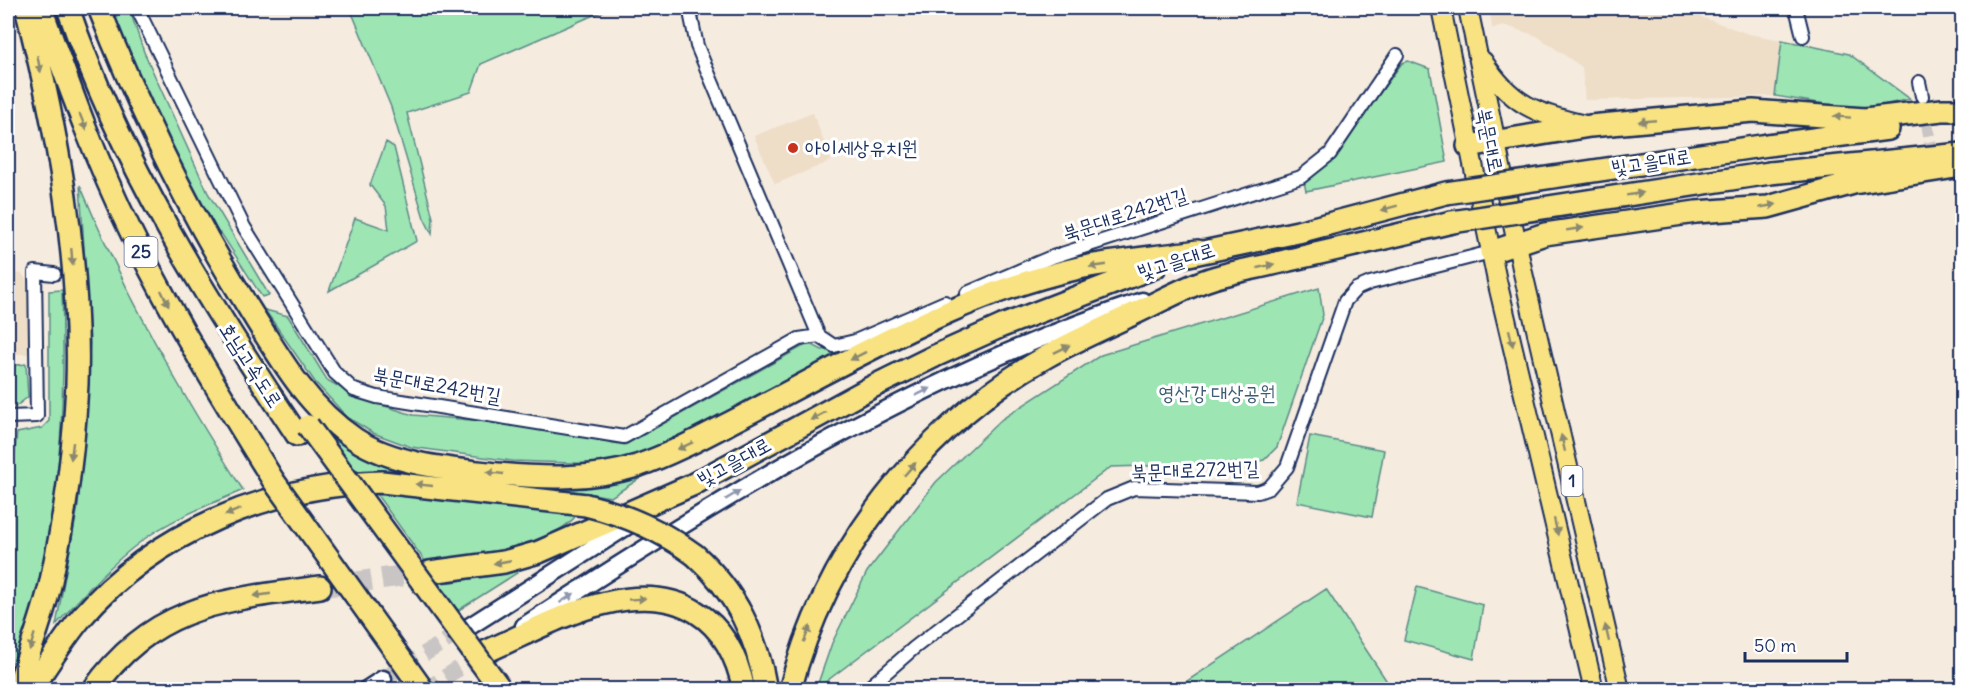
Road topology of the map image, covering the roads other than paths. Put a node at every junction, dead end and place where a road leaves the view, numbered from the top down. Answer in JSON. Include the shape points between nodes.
{"nodes":[{"id":1,"x":26,"y":8,"type":"edge"},
{"id":2,"x":41,"y":8,"type":"edge"},
{"id":3,"x":68,"y":8,"type":"edge"},
{"id":4,"x":82,"y":8,"type":"edge"},
{"id":5,"x":99,"y":8,"type":"edge"},
{"id":6,"x":137,"y":8,"type":"edge"},
{"id":7,"x":691,"y":8,"type":"edge"},
{"id":8,"x":1441,"y":8,"type":"edge"},
{"id":9,"x":1468,"y":8,"type":"edge"},
{"id":10,"x":1796,"y":8,"type":"edge"},
{"id":11,"x":1803,"y":36,"type":"dead end"},
{"id":12,"x":1477,"y":52,"type":"junction"},
{"id":13,"x":1397,"y":55,"type":"dead end"},
{"id":14,"x":1918,"y":82,"type":"dead end"},
{"id":15,"x":1922,"y":96,"type":"tunnel mouth"},
{"id":16,"x":1962,"y":110,"type":"edge"},
{"id":17,"x":1962,"y":120,"type":"edge"},
{"id":18,"x":1590,"y":126,"type":"junction"},
{"id":19,"x":1496,"y":141,"type":"junction"},
{"id":20,"x":1468,"y":146,"type":"junction"},
{"id":21,"x":1962,"y":153,"type":"edge"},
{"id":22,"x":1962,"y":166,"type":"edge"},
{"id":23,"x":1518,"y":244,"type":"junction"},
{"id":24,"x":1198,"y":251,"type":"junction"},
{"id":25,"x":1491,"y":252,"type":"junction"},
{"id":26,"x":54,"y":274,"type":"dead end"},
{"id":27,"x":1209,"y":279,"type":"junction"},
{"id":28,"x":819,"y":336,"type":"junction"},
{"id":29,"x":8,"y":417,"type":"edge"},
{"id":30,"x":302,"y":430,"type":"junction"},
{"id":31,"x":692,"y":485,"type":"junction"},
{"id":32,"x":430,"y":572,"type":"tunnel mouth"},
{"id":33,"x":320,"y":587,"type":"tunnel mouth"},
{"id":34,"x":467,"y":628,"type":"tunnel mouth"},
{"id":35,"x":483,"y":653,"type":"joint"},
{"id":36,"x":383,"y":679,"type":"tunnel mouth"},
{"id":37,"x":494,"y":688,"type":"edge"},
{"id":38,"x":17,"y":690,"type":"edge"},
{"id":39,"x":31,"y":690,"type":"edge"},
{"id":40,"x":93,"y":690,"type":"edge"},
{"id":41,"x":366,"y":690,"type":"edge"},
{"id":42,"x":423,"y":690,"type":"edge"},
{"id":43,"x":744,"y":690,"type":"edge"},
{"id":44,"x":766,"y":690,"type":"edge"},
{"id":45,"x":790,"y":690,"type":"edge"},
{"id":46,"x":866,"y":690,"type":"edge"},
{"id":47,"x":1594,"y":690,"type":"edge"},
{"id":48,"x":1620,"y":690,"type":"edge"}],
"edges":[{"from":1,"to":38,"type":"highway","one_way":true,"via":[[50,112],[70,232],[77,383],[67,492],[50,583]]},
{"from":2,"to":42,"type":"highway","name":"호남고속도로","number":"25","one_way":true,"bridge":true,"via":[[74,100],[130,231],[182,330],[273,480]]},
{"from":3,"to":30,"type":"highway","name":"호남고속도로","number":"25","via":[[132,159],[172,240],[236,343]]},
{"from":4,"to":30,"type":"highway","via":[[127,121],[163,196]]},
{"from":24,"to":5,"type":"highway","one_way":true,"via":[[1080,268],[947,312],[683,447],[635,467],[542,478],[433,465],[390,455],[358,441],[324,416],[303,393],[212,250],[123,68]]},
{"from":6,"to":28,"type":"street","name":"북문대로242번길","via":[[244,227],[335,373],[354,390],[624,437],[799,339]]},
{"from":7,"to":28,"type":"street","via":[[698,45]]},
{"from":8,"to":20,"type":"main road","name":"북문대로","number":"1"},
{"from":9,"to":12,"type":"main road","name":"북문대로","number":"1"},
{"from":10,"to":11,"type":"street"},
{"from":12,"to":18,"type":"main road","via":[[1497,83],[1527,108]]},
{"from":12,"to":19,"type":"main road","name":"북문대로","number":"1"},
{"from":13,"to":28,"type":"street","name":"북문대로242번길","via":[[1329,154],[1301,177],[1049,258],[855,340],[834,346]]},
{"from":14,"to":15,"type":"street"},
{"from":16,"to":18,"type":"highway","one_way":true,"via":[[1865,118],[1754,111]]},
{"from":17,"to":24,"type":"highway","name":"빛고을대로","one_way":true,"bridge":true,"via":[[1446,193],[1298,232]]},
{"from":18,"to":19,"type":"highway"},
{"from":19,"to":20,"type":"highway"},
{"from":19,"to":23,"type":"main road","name":"북문대로","number":"1"},
{"from":20,"to":25,"type":"main road","name":"북문대로","number":"1"},
{"from":27,"to":21,"type":"highway","name":"빛고을대로","one_way":true,"bridge":true,"via":[[1452,222],[1770,173]]},
{"from":23,"to":22,"type":"highway","one_way":true,"via":[[1545,234],[1625,222],[1768,207],[1854,183]]},
{"from":23,"to":25,"type":"highway"},
{"from":48,"to":23,"type":"main road","name":"북문대로","number":"1","one_way":true},
{"from":24,"to":31,"type":"highway","name":"빛고을대로","one_way":true,"via":[[1087,291],[935,356]]},
{"from":25,"to":46,"type":"street","name":"북문대로272번길","via":[[1370,283],[1345,300],[1287,467],[1269,488],[1258,492],[1134,488],[1114,496],[914,648]]},
{"from":25,"to":47,"type":"main road","name":"북문대로","number":"1","one_way":true},
{"from":26,"to":29,"type":"street","via":[[36,272],[37,416]]},
{"from":35,"to":27,"type":"main road","name":"빛고을대로","one_way":true,"via":[[631,556],[886,411],[1019,348],[1103,314]]},
{"from":45,"to":27,"type":"highway","one_way":true,"via":[[806,637],[840,564],[900,479],[942,434],[995,390],[1045,357]]},
{"from":30,"to":37,"type":"highway","name":"호남고속도로","number":"25"},
{"from":31,"to":32,"type":"highway","one_way":true,"via":[[539,552],[504,562]]},
{"from":31,"to":34,"type":"main road","name":"빛고을대로"},
{"from":33,"to":40,"type":"highway","one_way":true,"via":[[201,606],[161,624],[122,653]]},
{"from":35,"to":43,"type":"highway","one_way":true,"via":[[606,603],[643,598],[675,603],[704,616],[726,639],[740,667]]},
{"from":36,"to":41,"type":"main road"},
{"from":44,"to":39,"type":"highway","one_way":true,"bridge":true,"via":[[760,656],[749,627],[724,586],[674,539],[647,525],[586,505],[382,482],[301,491],[244,508],[178,538],[120,580],[82,617]]}]}
